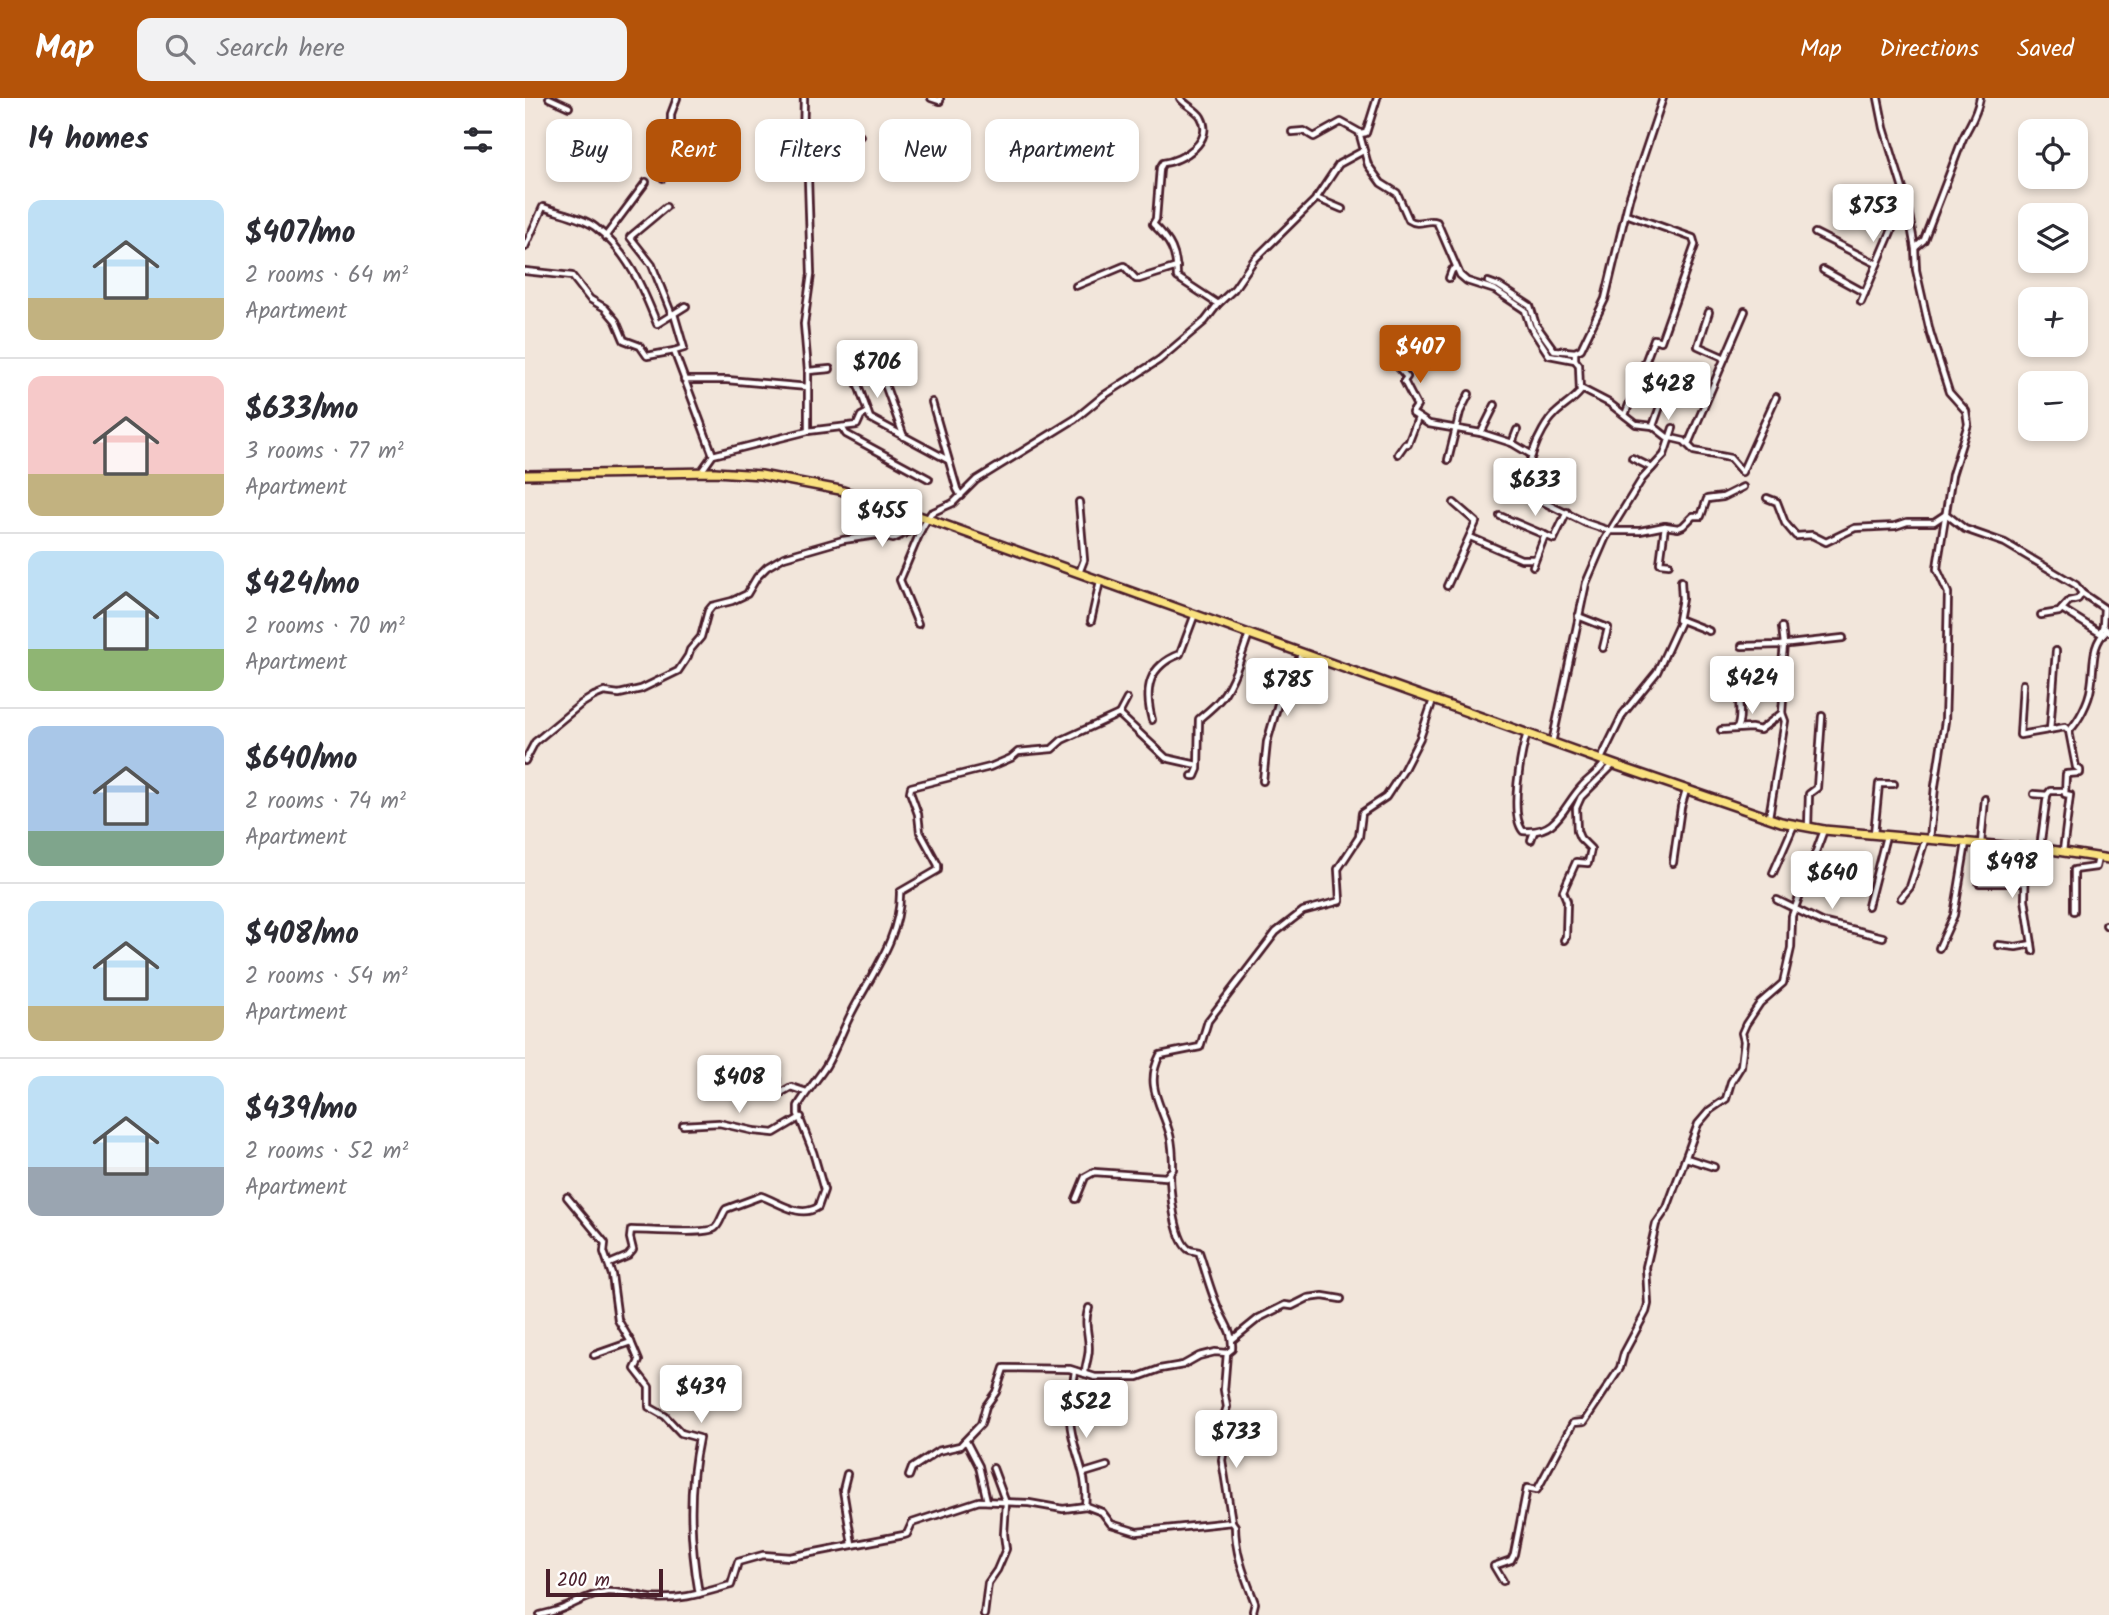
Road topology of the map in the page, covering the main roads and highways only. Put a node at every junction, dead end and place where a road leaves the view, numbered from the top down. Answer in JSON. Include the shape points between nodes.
{"nodes":[{"id":1,"x":525,"y":475,"type":"edge"},
{"id":2,"x":2109,"y":859,"type":"edge"}],
"edges":[{"from":1,"to":2,"type":"highway","via":[[749,474],[840,490],[1769,818],[1824,830]]}]}
